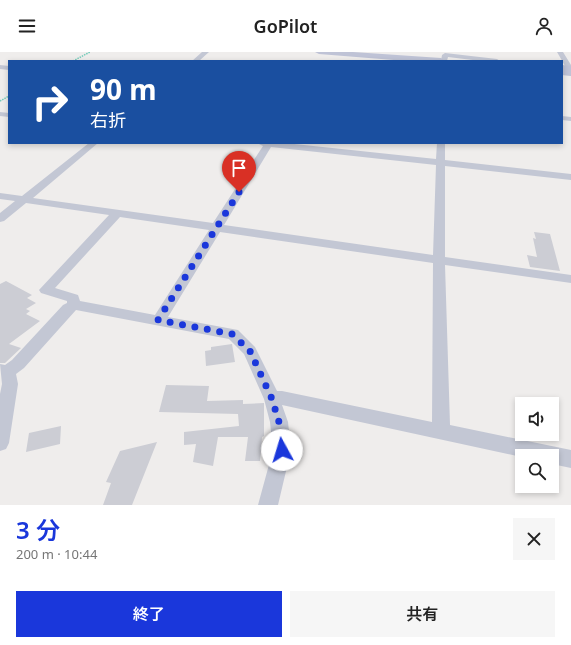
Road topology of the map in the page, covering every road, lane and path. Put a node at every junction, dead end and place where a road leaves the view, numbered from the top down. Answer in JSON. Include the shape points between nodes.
{"nodes":[{"id":1,"x":90,"y":52,"type":"edge"},
{"id":2,"x":206,"y":52,"type":"edge"},
{"id":3,"x":319,"y":52,"type":"edge"},
{"id":4,"x":560,"y":52,"type":"edge"},
{"id":5,"x":75,"y":60,"type":"edge"},
{"id":6,"x":196,"y":60,"type":"edge"},
{"id":7,"x":428,"y":60,"type":"edge"},
{"id":8,"x":442,"y":60,"type":"edge"},
{"id":9,"x":488,"y":60,"type":"edge"},
{"id":10,"x":566,"y":68,"type":"edge"},
{"id":11,"x":93,"y":144,"type":"edge"},
{"id":12,"x":265,"y":144,"type":"edge"},
{"id":13,"x":275,"y":144,"type":"edge"},
{"id":14,"x":441,"y":144,"type":"edge"},
{"id":15,"x":440,"y":163,"type":"junction"},
{"id":16,"x":571,"y":177,"type":"edge"},
{"id":17,"x":0,"y":196,"type":"edge"},
{"id":18,"x":24,"y":200,"type":"junction"},
{"id":19,"x":117,"y":213,"type":"junction"},
{"id":20,"x":0,"y":219,"type":"edge"},
{"id":21,"x":216,"y":228,"type":"junction"},
{"id":22,"x":439,"y":260,"type":"junction"},
{"id":23,"x":571,"y":279,"type":"edge"},
{"id":24,"x":74,"y":304,"type":"junction"},
{"id":25,"x":158,"y":320,"type":"junction"},
{"id":26,"x":3,"y":371,"type":"edge"},
{"id":27,"x":272,"y":399,"type":"junction"},
{"id":28,"x":441,"y":431,"type":"junction"},
{"id":29,"x":0,"y":444,"type":"edge"},
{"id":30,"x":571,"y":459,"type":"edge"},
{"id":31,"x":268,"y":505,"type":"edge"}],
"edges":[{"from":1,"to":5,"type":"path"},
{"from":2,"to":6,"type":"street"},
{"from":3,"to":7,"type":"main road"},
{"from":4,"to":10,"type":"street"},
{"from":8,"to":9,"type":"street","via":[[445,55]]},
{"from":11,"to":18,"type":"street"},
{"from":12,"to":21,"type":"street"},
{"from":13,"to":15,"type":"street"},
{"from":14,"to":15,"type":"street"},
{"from":15,"to":16,"type":"street"},
{"from":15,"to":22,"type":"street"},
{"from":17,"to":18,"type":"street"},
{"from":18,"to":19,"type":"street"},
{"from":18,"to":20,"type":"street"},
{"from":19,"to":21,"type":"street"},
{"from":19,"to":24,"type":"street","via":[[46,290],[73,298]]},
{"from":21,"to":22,"type":"street"},
{"from":21,"to":25,"type":"street"},
{"from":22,"to":23,"type":"street"},
{"from":22,"to":28,"type":"street"},
{"from":24,"to":25,"type":"street"},
{"from":24,"to":26,"type":"street","via":[[18,364]]},
{"from":25,"to":27,"type":"street","via":[[232,334],[250,351]]},
{"from":26,"to":29,"type":"street","via":[[10,384]]},
{"from":27,"to":28,"type":"street","via":[[282,398]]},
{"from":27,"to":31,"type":"street","via":[[279,422],[282,450]]},
{"from":28,"to":30,"type":"street"}]}
